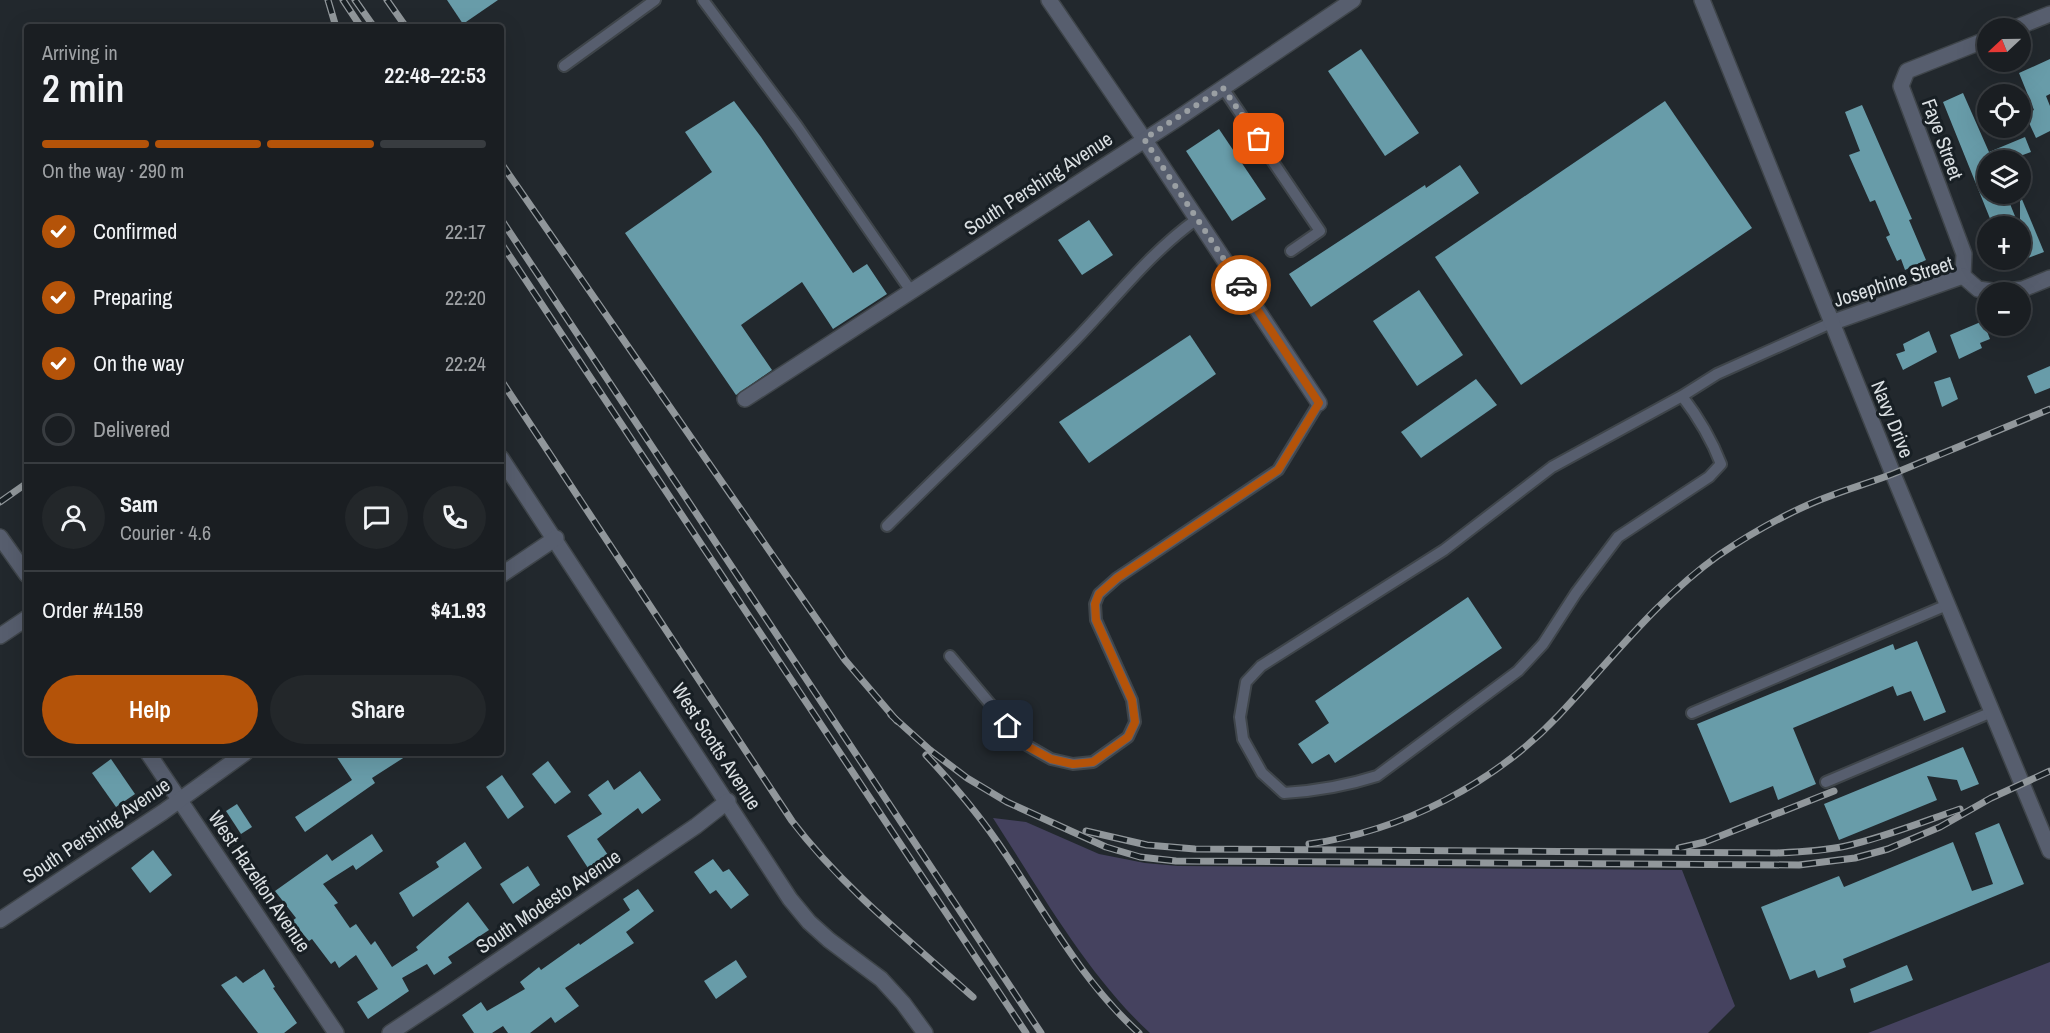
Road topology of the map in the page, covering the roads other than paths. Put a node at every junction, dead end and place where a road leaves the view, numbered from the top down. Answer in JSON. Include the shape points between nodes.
{"nodes":[{"id":1,"x":656,"y":0,"type":"edge"},
{"id":2,"x":703,"y":0,"type":"edge"},
{"id":3,"x":1049,"y":0,"type":"edge"},
{"id":4,"x":1353,"y":0,"type":"edge"},
{"id":5,"x":1702,"y":0,"type":"edge"},
{"id":6,"x":2050,"y":15,"type":"edge"},
{"id":7,"x":2031,"y":22,"type":"edge"},
{"id":8,"x":1977,"y":43,"type":"edge"},
{"id":9,"x":564,"y":66,"type":"dead end"},
{"id":10,"x":1223,"y":88,"type":"junction"},
{"id":11,"x":1144,"y":139,"type":"junction"},
{"id":12,"x":1197,"y":219,"type":"junction"},
{"id":13,"x":1291,"y":251,"type":"dead end"},
{"id":14,"x":1963,"y":276,"type":"junction"},
{"id":15,"x":2050,"y":278,"type":"edge"},
{"id":16,"x":2031,"y":286,"type":"edge"},
{"id":17,"x":1977,"y":288,"type":"edge"},
{"id":18,"x":910,"y":291,"type":"junction"},
{"id":19,"x":1831,"y":323,"type":"junction"},
{"id":20,"x":1682,"y":396,"type":"junction"},
{"id":21,"x":745,"y":399,"type":"dead end"},
{"id":22,"x":1319,"y":403,"type":"joint"},
{"id":23,"x":504,"y":462,"type":"edge"},
{"id":24,"x":887,"y":526,"type":"dead end"},
{"id":25,"x":0,"y":537,"type":"edge"},
{"id":26,"x":555,"y":538,"type":"junction"},
{"id":27,"x":24,"y":572,"type":"edge"},
{"id":28,"x":504,"y":573,"type":"edge"},
{"id":29,"x":1947,"y":605,"type":"junction"},
{"id":30,"x":24,"y":620,"type":"edge"},
{"id":31,"x":0,"y":636,"type":"edge"},
{"id":32,"x":950,"y":656,"type":"dead end"},
{"id":33,"x":1992,"y":712,"type":"junction"},
{"id":34,"x":1692,"y":713,"type":"dead end"},
{"id":35,"x":150,"y":756,"type":"edge"},
{"id":36,"x":241,"y":756,"type":"edge"},
{"id":37,"x":1826,"y":782,"type":"dead end"},
{"id":38,"x":180,"y":800,"type":"junction"},
{"id":39,"x":728,"y":801,"type":"junction"},
{"id":40,"x":2050,"y":851,"type":"edge"},
{"id":41,"x":0,"y":920,"type":"edge"},
{"id":42,"x":336,"y":1033,"type":"edge"},
{"id":43,"x":390,"y":1033,"type":"edge"},
{"id":44,"x":925,"y":1033,"type":"edge"}],
"edges":[{"from":1,"to":9,"type":"lane"},
{"from":2,"to":18,"type":"lane"},
{"from":3,"to":11,"type":"street"},
{"from":4,"to":10,"type":"street","name":"South Pershing Avenue"},
{"from":5,"to":19,"type":"street","name":"Navy Drive"},
{"from":6,"to":7,"type":"street"},
{"from":8,"to":14,"type":"street","name":"Faye Street","via":[[1907,71],[1901,86],[1964,254]]},
{"from":10,"to":11,"type":"street","name":"South Pershing Avenue"},
{"from":10,"to":13,"type":"lane","via":[[1320,231]]},
{"from":11,"to":12,"type":"street"},
{"from":11,"to":18,"type":"street","name":"South Pershing Avenue"},
{"from":12,"to":22,"type":"street"},
{"from":12,"to":24,"type":"lane","via":[[1144,264],[1081,334]]},
{"from":14,"to":17,"type":"street","name":"Josephine Street"},
{"from":14,"to":19,"type":"street","name":"Josephine Street"},
{"from":15,"to":16,"type":"street","name":"Josephine Street"},
{"from":18,"to":21,"type":"street","name":"South Pershing Avenue"},
{"from":19,"to":20,"type":"lane","via":[[1717,374]]},
{"from":19,"to":29,"type":"street","name":"Navy Drive"},
{"from":20,"to":20,"type":"lane","via":[[1552,467],[1444,550],[1261,666],[1246,682],[1240,717],[1243,739],[1262,773],[1284,793],[1315,791],[1377,776],[1518,671],[1543,644],[1618,537],[1709,477],[1721,464],[1712,440]]},
{"from":22,"to":32,"type":"lane","via":[[1278,470],[1099,594],[1096,620],[1132,700],[1135,722],[1128,737],[1093,762],[1073,764],[1051,759],[1023,744]]},
{"from":23,"to":26,"type":"street","name":"West Scotts Avenue"},
{"from":25,"to":27,"type":"street"},
{"from":26,"to":28,"type":"street"},
{"from":26,"to":39,"type":"street","name":"West Scotts Avenue"},
{"from":29,"to":33,"type":"street","name":"Navy Drive"},
{"from":29,"to":34,"type":"lane"},
{"from":30,"to":31,"type":"street"},
{"from":33,"to":37,"type":"lane"},
{"from":33,"to":40,"type":"street","name":"Navy Drive"},
{"from":35,"to":38,"type":"street","name":"West Hazelton Avenue"},
{"from":36,"to":38,"type":"street","name":"South Pershing Avenue"},
{"from":38,"to":41,"type":"street","name":"South Pershing Avenue"},
{"from":38,"to":42,"type":"street","name":"West Hazelton Avenue"},
{"from":39,"to":43,"type":"street","name":"South Modesto Avenue"},
{"from":39,"to":44,"type":"street","name":"West Scotts Avenue","via":[[809,922],[881,979]]}]}
